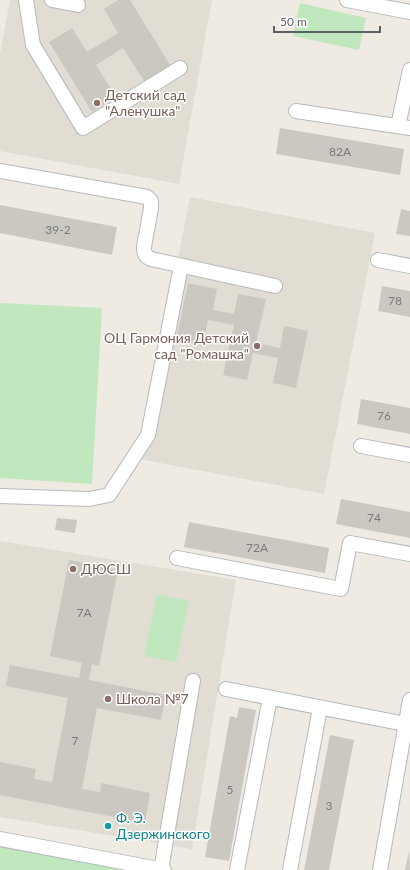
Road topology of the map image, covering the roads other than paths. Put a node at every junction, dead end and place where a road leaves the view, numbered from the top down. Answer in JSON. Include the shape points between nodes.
{"nodes":[{"id":1,"x":26,"y":0,"type":"edge"},
{"id":2,"x":52,"y":0,"type":"edge"},
{"id":3,"x":347,"y":0,"type":"edge"},
{"id":4,"x":78,"y":5,"type":"dead end"},
{"id":5,"x":410,"y":12,"type":"edge"},
{"id":6,"x":180,"y":68,"type":"dead end"},
{"id":7,"x":410,"y":70,"type":"edge"},
{"id":8,"x":296,"y":110,"type":"dead end"},
{"id":9,"x":404,"y":127,"type":"edge"},
{"id":10,"x":0,"y":171,"type":"edge"},
{"id":11,"x":378,"y":260,"type":"dead end"},
{"id":12,"x":181,"y":266,"type":"junction"},
{"id":13,"x":410,"y":266,"type":"edge"},
{"id":14,"x":275,"y":286,"type":"dead end"},
{"id":15,"x":361,"y":446,"type":"dead end"},
{"id":16,"x":410,"y":455,"type":"edge"},
{"id":17,"x":0,"y":496,"type":"edge"},
{"id":18,"x":410,"y":554,"type":"edge"},
{"id":19,"x":177,"y":558,"type":"dead end"},
{"id":20,"x":193,"y":681,"type":"dead end"},
{"id":21,"x":226,"y":689,"type":"dead end"},
{"id":22,"x":270,"y":698,"type":"junction"},
{"id":23,"x":410,"y":700,"type":"edge"},
{"id":24,"x":320,"y":708,"type":"junction"},
{"id":25,"x":408,"y":725,"type":"edge"},
{"id":26,"x":0,"y":839,"type":"edge"},
{"id":27,"x":163,"y":870,"type":"edge"},
{"id":28,"x":237,"y":870,"type":"edge"},
{"id":29,"x":290,"y":870,"type":"edge"},
{"id":30,"x":380,"y":870,"type":"edge"}],
"edges":[{"from":1,"to":6,"type":"street","via":[[33,45],[83,128]]},
{"from":2,"to":4,"type":"street"},
{"from":3,"to":5,"type":"street"},
{"from":7,"to":9,"type":"street"},
{"from":8,"to":9,"type":"street"},
{"from":10,"to":12,"type":"street","via":[[147,198],[151,201],[151,208],[144,253],[151,259]]},
{"from":11,"to":13,"type":"street"},
{"from":12,"to":14,"type":"street"},
{"from":12,"to":17,"type":"street","via":[[148,435],[109,495],[89,499]]},
{"from":15,"to":16,"type":"street"},
{"from":18,"to":19,"type":"street","via":[[350,543],[341,589]]},
{"from":20,"to":27,"type":"street"},
{"from":21,"to":22,"type":"street"},
{"from":22,"to":24,"type":"street"},
{"from":22,"to":28,"type":"street"},
{"from":23,"to":25,"type":"street"},
{"from":24,"to":25,"type":"street"},
{"from":24,"to":29,"type":"street"},
{"from":25,"to":30,"type":"street"},
{"from":26,"to":27,"type":"street"}]}
